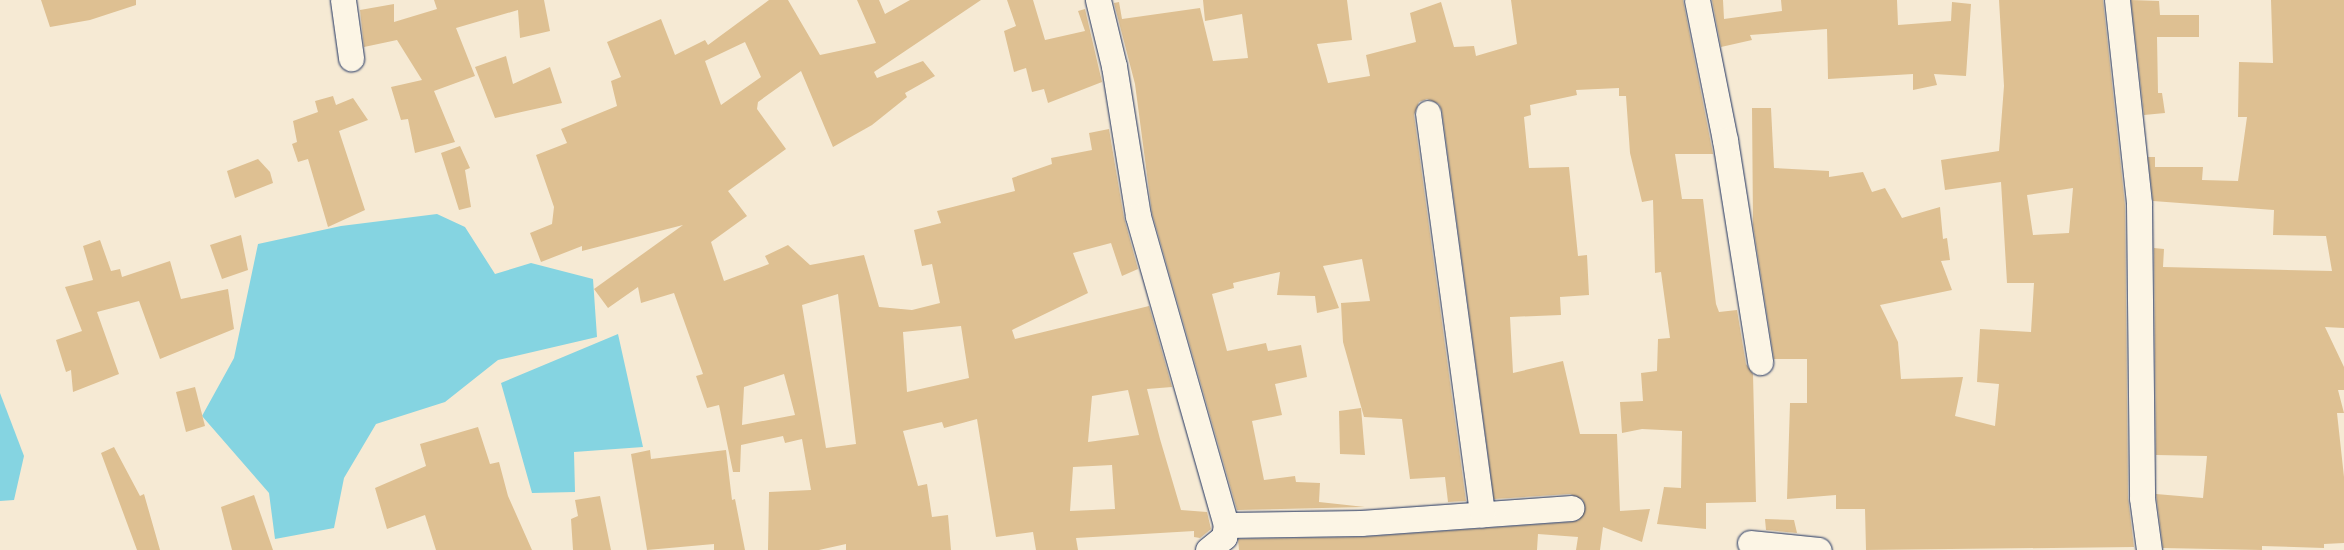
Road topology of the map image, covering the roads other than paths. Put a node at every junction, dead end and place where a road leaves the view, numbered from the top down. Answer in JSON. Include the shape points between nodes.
{"nodes":[{"id":1,"x":343,"y":0,"type":"edge"},
{"id":2,"x":1098,"y":0,"type":"edge"},
{"id":3,"x":1697,"y":0,"type":"edge"},
{"id":4,"x":2117,"y":0,"type":"edge"},
{"id":5,"x":351,"y":58,"type":"dead end"},
{"id":6,"x":1428,"y":113,"type":"dead end"},
{"id":7,"x":1760,"y":362,"type":"dead end"},
{"id":8,"x":1571,"y":508,"type":"dead end"},
{"id":9,"x":1482,"y":514,"type":"junction"},
{"id":10,"x":1226,"y":526,"type":"junction"},
{"id":11,"x":1750,"y":543,"type":"dead end"},
{"id":12,"x":1208,"y":550,"type":"edge"},
{"id":13,"x":1819,"y":550,"type":"edge"},
{"id":14,"x":2149,"y":550,"type":"edge"}],
"edges":[{"from":1,"to":5,"type":"street"},
{"from":2,"to":10,"type":"street","via":[[1114,66],[1138,216]]},
{"from":3,"to":7,"type":"street","via":[[1726,140]]},
{"from":4,"to":14,"type":"street","via":[[2140,204],[2142,498]]},
{"from":6,"to":9,"type":"street"},
{"from":8,"to":9,"type":"street"},
{"from":9,"to":10,"type":"street"},
{"from":10,"to":12,"type":"street","via":[[1224,537]]},
{"from":11,"to":13,"type":"street"}]}
